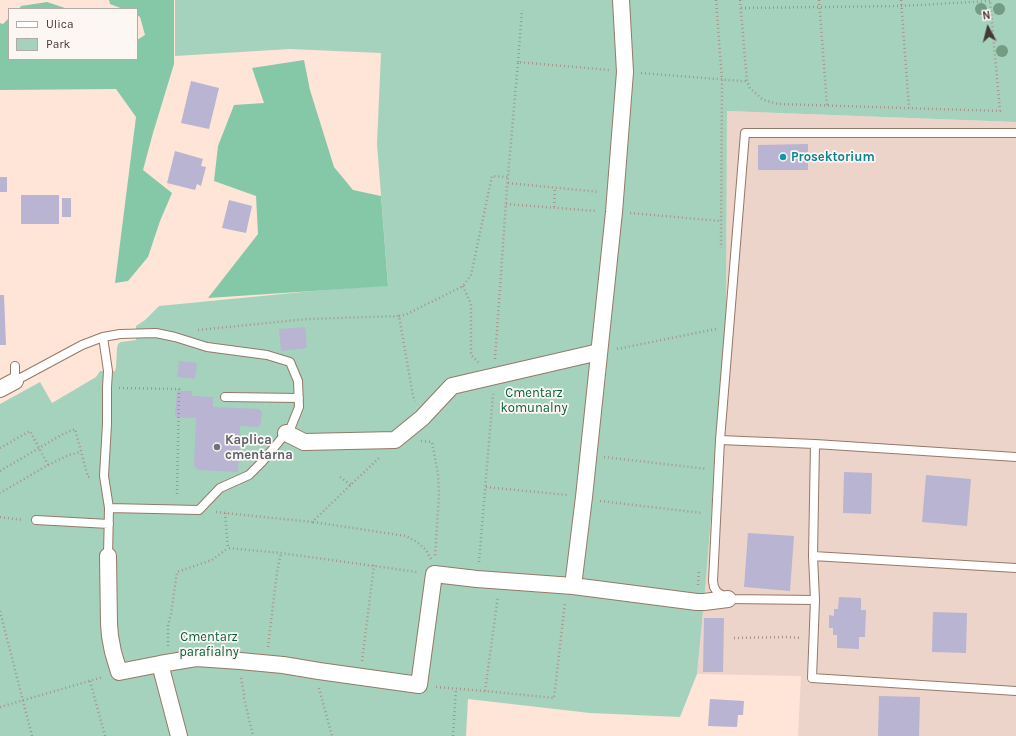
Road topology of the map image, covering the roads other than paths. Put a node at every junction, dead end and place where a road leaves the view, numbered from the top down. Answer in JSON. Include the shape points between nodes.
{"nodes":[{"id":1,"x":621,"y":0,"type":"edge"},
{"id":2,"x":1016,"y":133,"type":"edge"},
{"id":3,"x":103,"y":337,"type":"junction"},
{"id":4,"x":599,"y":352,"type":"junction"},
{"id":5,"x":15,"y":373,"type":"joint"},
{"id":6,"x":0,"y":389,"type":"edge"},
{"id":7,"x":225,"y":397,"type":"dead end"},
{"id":8,"x":299,"y":398,"type":"junction"},
{"id":9,"x":286,"y":433,"type":"junction"},
{"id":10,"x":720,"y":440,"type":"junction"},
{"id":11,"x":815,"y":444,"type":"junction"},
{"id":12,"x":1016,"y":458,"type":"edge"},
{"id":13,"x":109,"y":508,"type":"junction"},
{"id":14,"x":36,"y":520,"type":"dead end"},
{"id":15,"x":108,"y":524,"type":"junction"},
{"id":16,"x":108,"y":556,"type":"joint"},
{"id":17,"x":813,"y":556,"type":"junction"},
{"id":18,"x":1016,"y":568,"type":"edge"},
{"id":19,"x":570,"y":586,"type":"junction"},
{"id":20,"x":728,"y":599,"type":"junction"},
{"id":21,"x":815,"y":600,"type":"junction"},
{"id":22,"x":164,"y":663,"type":"junction"},
{"id":23,"x":1016,"y":691,"type":"edge"},
{"id":24,"x":179,"y":736,"type":"edge"}],
"edges":[{"from":1,"to":4,"type":"street","via":[[614,212]]},
{"from":2,"to":10,"type":"lane","via":[[745,133]]},
{"from":3,"to":5,"type":"lane"},
{"from":3,"to":8,"type":"lane","via":[[156,333],[207,347],[268,355],[290,362],[298,380]]},
{"from":3,"to":13,"type":"lane","via":[[108,371],[104,476]]},
{"from":4,"to":9,"type":"street","via":[[452,386],[422,418],[395,440],[304,442]]},
{"from":4,"to":19,"type":"street","via":[[584,498]]},
{"from":5,"to":6,"type":"street"},
{"from":7,"to":8,"type":"lane"},
{"from":8,"to":9,"type":"lane","via":[[299,407]]},
{"from":9,"to":13,"type":"lane","via":[[249,475],[220,488],[198,510]]},
{"from":10,"to":11,"type":"lane"},
{"from":10,"to":20,"type":"lane","via":[[713,581],[717,592]]},
{"from":11,"to":12,"type":"lane"},
{"from":11,"to":17,"type":"lane"},
{"from":13,"to":15,"type":"lane"},
{"from":14,"to":15,"type":"lane"},
{"from":15,"to":16,"type":"lane"},
{"from":16,"to":22,"type":"street","via":[[110,636],[119,672]]},
{"from":17,"to":18,"type":"lane"},
{"from":17,"to":21,"type":"lane"},
{"from":19,"to":20,"type":"street","via":[[697,602]]},
{"from":19,"to":22,"type":"street","via":[[434,574],[419,686],[240,661],[196,658]]},
{"from":20,"to":21,"type":"lane"},
{"from":21,"to":23,"type":"lane","via":[[812,678]]},
{"from":22,"to":24,"type":"street"}]}
